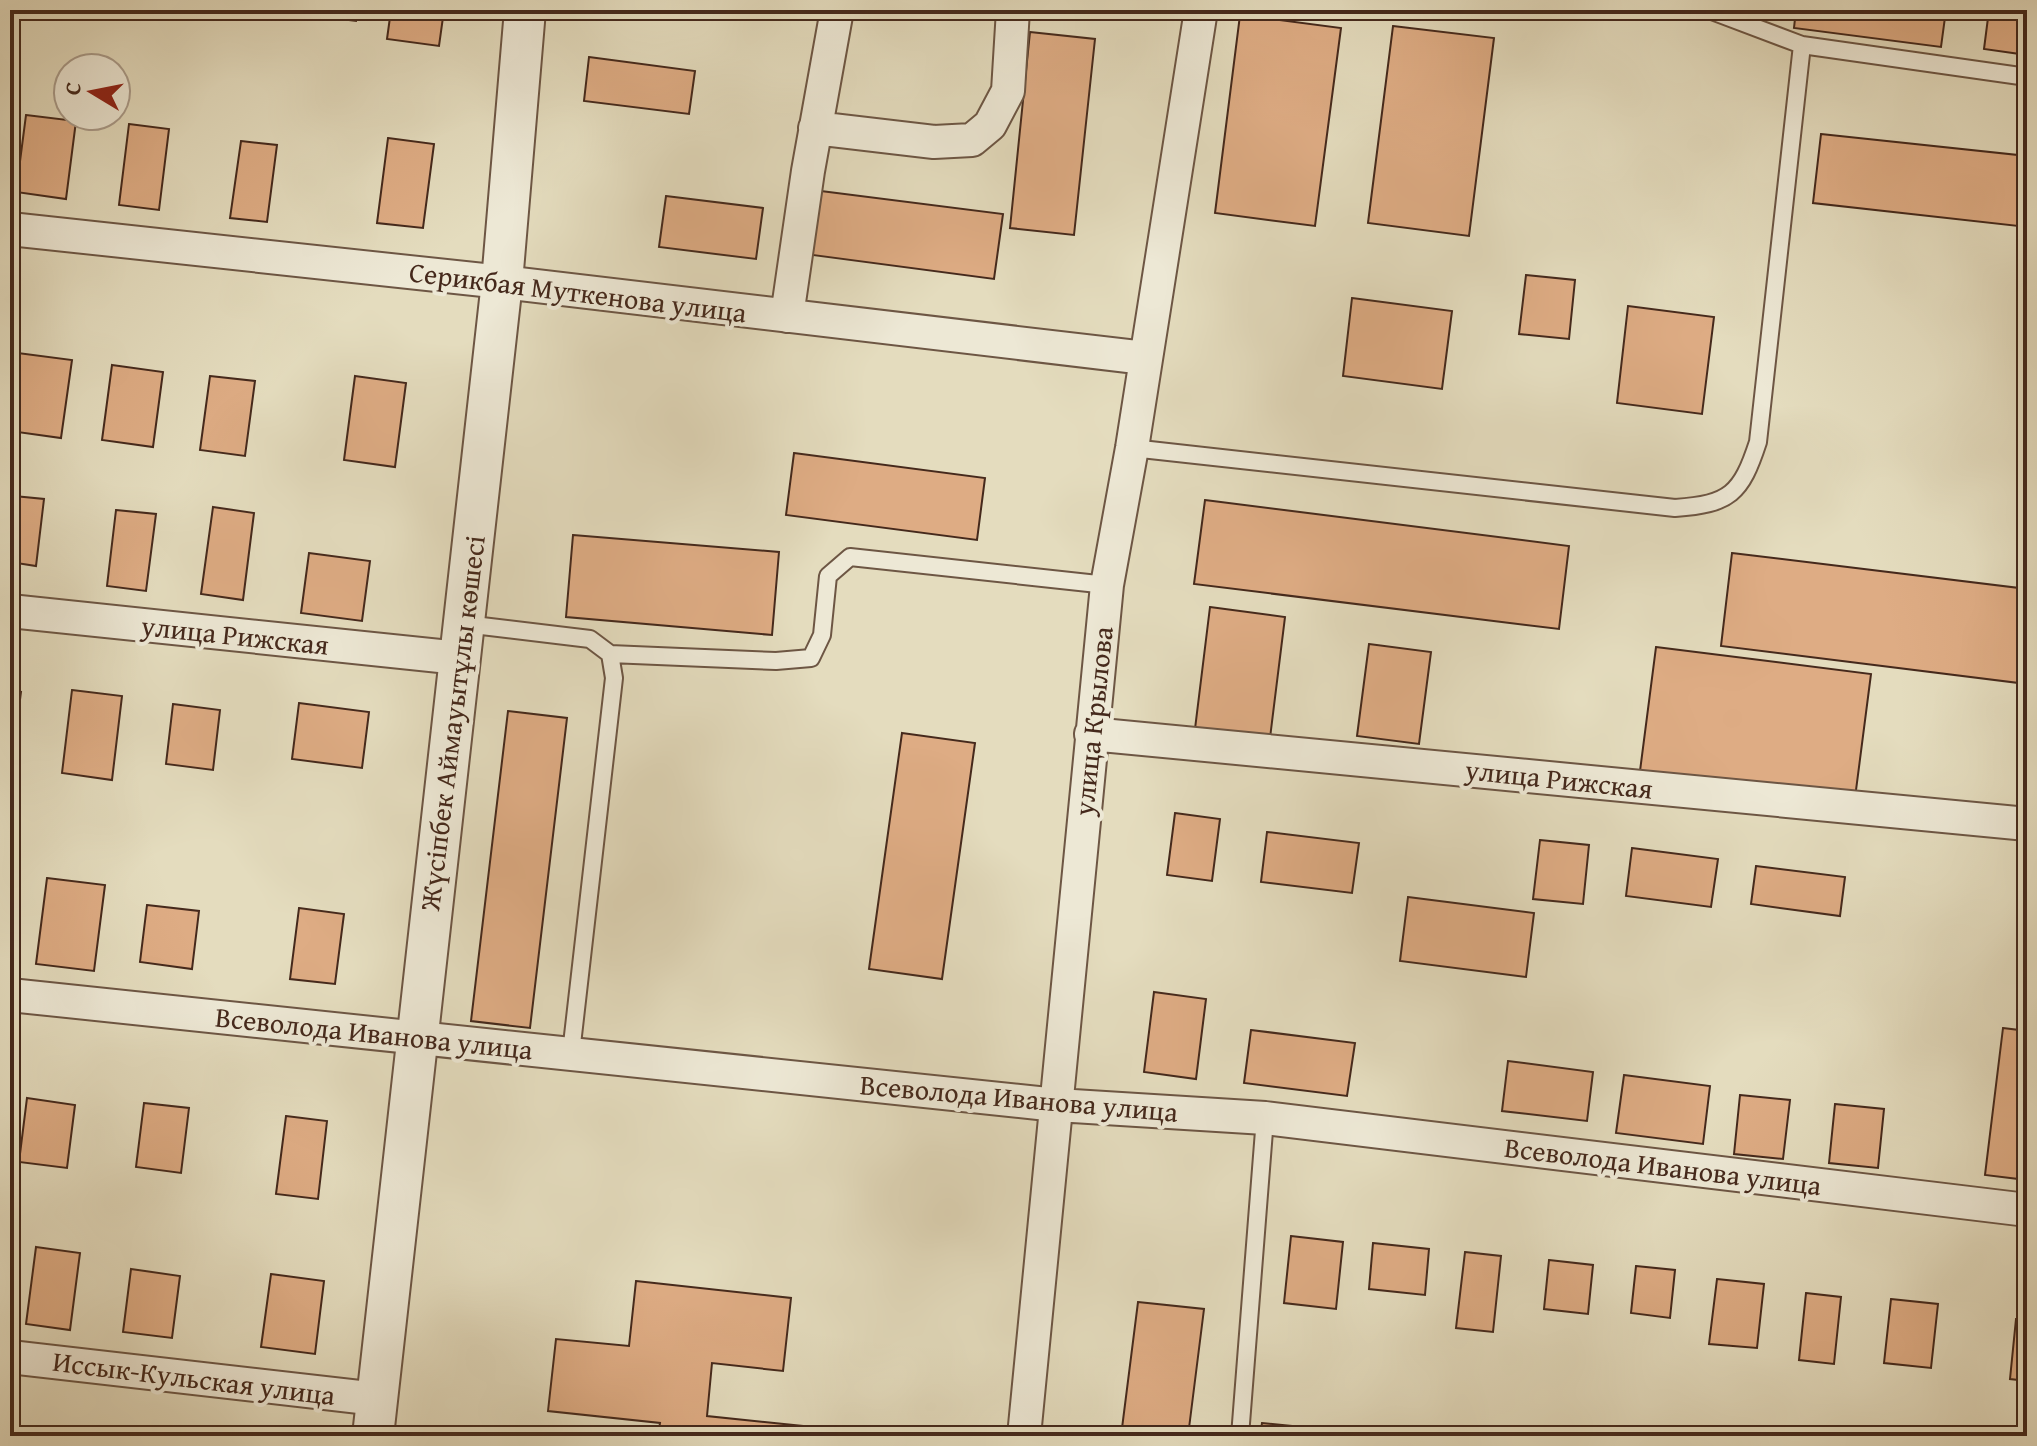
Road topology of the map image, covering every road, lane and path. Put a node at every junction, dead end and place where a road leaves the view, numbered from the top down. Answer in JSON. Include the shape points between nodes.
{"nodes":[{"id":1,"x":525,"y":10,"type":"edge"},
{"id":2,"x":837,"y":10,"type":"edge"},
{"id":3,"x":1013,"y":10,"type":"edge"},
{"id":4,"x":1201,"y":10,"type":"edge"},
{"id":5,"x":1709,"y":10,"type":"edge"},
{"id":6,"x":1802,"y":45,"type":"junction"},
{"id":7,"x":2027,"y":77,"type":"edge"},
{"id":8,"x":815,"y":128,"type":"junction"},
{"id":9,"x":10,"y":229,"type":"edge"},
{"id":10,"x":502,"y":282,"type":"junction"},
{"id":11,"x":787,"y":316,"type":"junction"},
{"id":12,"x":1145,"y":358,"type":"junction"},
{"id":13,"x":1132,"y":448,"type":"junction"},
{"id":14,"x":1107,"y":585,"type":"junction"},
{"id":15,"x":10,"y":611,"type":"edge"},
{"id":16,"x":461,"y":641,"type":"junction"},
{"id":17,"x":610,"y":654,"type":"junction"},
{"id":18,"x":1091,"y":734,"type":"junction"},
{"id":19,"x":2027,"y":824,"type":"edge"},
{"id":20,"x":10,"y":995,"type":"edge"},
{"id":21,"x":416,"y":1038,"type":"junction"},
{"id":22,"x":571,"y":1053,"type":"junction"},
{"id":23,"x":1057,"y":1105,"type":"junction"},
{"id":24,"x":1265,"y":1118,"type":"junction"},
{"id":25,"x":2027,"y":1210,"type":"edge"},
{"id":26,"x":10,"y":1357,"type":"edge"},
{"id":27,"x":375,"y":1417,"type":"edge"},
{"id":28,"x":1024,"y":1436,"type":"edge"},
{"id":29,"x":1240,"y":1436,"type":"edge"}],
"edges":[{"from":1,"to":10,"type":"street","name":"Жүсіпбек Аймауытұлы көшесі"},
{"from":2,"to":8,"type":"street"},
{"from":3,"to":8,"type":"street","via":[[1008,91],[990,125],[972,140],[934,142]]},
{"from":4,"to":12,"type":"street","name":"улица Крылова"},
{"from":5,"to":6,"type":"lane"},
{"from":6,"to":7,"type":"lane"},
{"from":6,"to":13,"type":"lane","via":[[1758,442],[1747,476],[1730,494],[1706,506],[1675,508]]},
{"from":8,"to":11,"type":"street"},
{"from":9,"to":10,"type":"street","name":"Серикбая Муткенова улица"},
{"from":10,"to":11,"type":"street","name":"Серикбая Муткенова улица"},
{"from":10,"to":16,"type":"street","name":"Жүсіпбек Аймауытұлы көшесі"},
{"from":11,"to":12,"type":"street","name":"Серикбая Муткенова улица"},
{"from":12,"to":13,"type":"street","name":"улица Крылова"},
{"from":13,"to":14,"type":"street","name":"улица Крылова"},
{"from":14,"to":17,"type":"lane","via":[[850,557],[828,576],[822,635],[811,658]]},
{"from":14,"to":18,"type":"street","name":"улица Крылова"},
{"from":15,"to":16,"type":"street","name":"улица Рижская"},
{"from":16,"to":17,"type":"lane","via":[[590,639]]},
{"from":16,"to":21,"type":"street","name":"Жүсіпбек Аймауытұлы көшесі"},
{"from":17,"to":22,"type":"lane","via":[[614,678]]},
{"from":18,"to":19,"type":"street","name":"улица Рижская"},
{"from":18,"to":23,"type":"street","name":"улица Крылова"},
{"from":20,"to":21,"type":"street","name":"Всеволода Иванова улица"},
{"from":21,"to":22,"type":"street","name":"Всеволода Иванова улица"},
{"from":21,"to":27,"type":"street","name":"Жүсіпбек Аймауытұлы көшесі"},
{"from":22,"to":23,"type":"street","name":"Всеволода Иванова улица"},
{"from":23,"to":24,"type":"street","name":"Всеволода Иванова улица"},
{"from":23,"to":28,"type":"street","name":"улица Крылова"},
{"from":24,"to":25,"type":"street","name":"Всеволода Иванова улица"},
{"from":24,"to":29,"type":"lane"},
{"from":26,"to":27,"type":"street","name":"Иссык-Кульская улица"}]}
